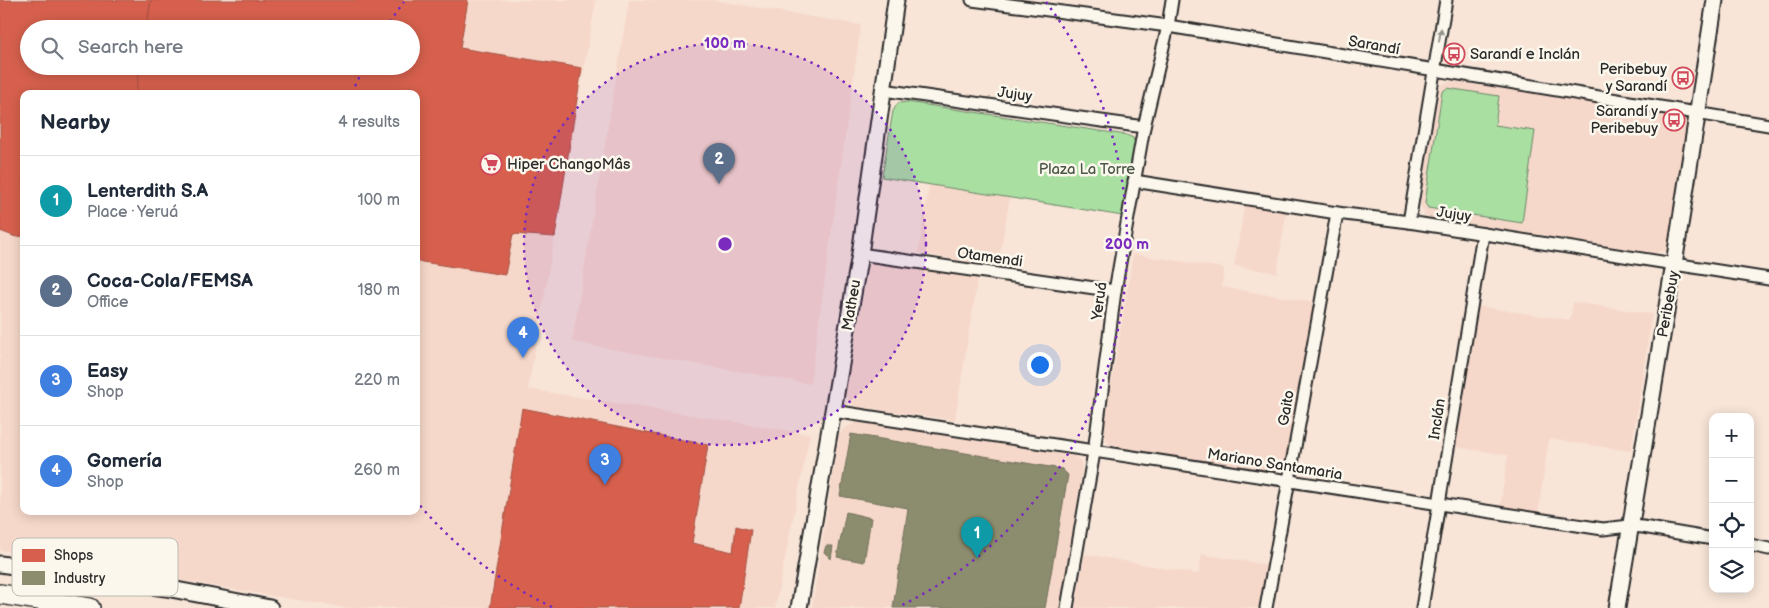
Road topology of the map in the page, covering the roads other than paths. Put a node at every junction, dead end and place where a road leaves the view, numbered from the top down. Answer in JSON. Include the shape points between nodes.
{"nodes":[{"id":1,"x":896,"y":0,"type":"edge"},
{"id":2,"x":972,"y":0,"type":"edge"},
{"id":3,"x":1172,"y":0,"type":"edge"},
{"id":4,"x":1446,"y":0,"type":"edge"},
{"id":5,"x":1715,"y":0,"type":"edge"},
{"id":6,"x":1168,"y":26,"type":"junction"},
{"id":7,"x":1435,"y":71,"type":"junction"},
{"id":8,"x":883,"y":90,"type":"junction"},
{"id":9,"x":1697,"y":112,"type":"junction"},
{"id":10,"x":1769,"y":125,"type":"edge"},
{"id":11,"x":1144,"y":127,"type":"junction"},
{"id":12,"x":1134,"y":181,"type":"junction"},
{"id":13,"x":1336,"y":213,"type":"junction"},
{"id":14,"x":1410,"y":222,"type":"junction"},
{"id":15,"x":1483,"y":234,"type":"junction"},
{"id":16,"x":860,"y":254,"type":"junction"},
{"id":17,"x":1674,"y":264,"type":"junction"},
{"id":18,"x":1769,"y":279,"type":"edge"},
{"id":19,"x":1115,"y":291,"type":"junction"},
{"id":20,"x":833,"y":411,"type":"junction"},
{"id":21,"x":1094,"y":452,"type":"junction"},
{"id":22,"x":1288,"y":482,"type":"junction"},
{"id":23,"x":1438,"y":504,"type":"junction"},
{"id":24,"x":1630,"y":526,"type":"junction"},
{"id":25,"x":1709,"y":538,"type":"edge"},
{"id":26,"x":1754,"y":546,"type":"edge"},
{"id":27,"x":1769,"y":549,"type":"edge"},
{"id":28,"x":178,"y":590,"type":"edge"},
{"id":29,"x":13,"y":596,"type":"edge"},
{"id":30,"x":90,"y":608,"type":"edge"},
{"id":31,"x":270,"y":608,"type":"edge"},
{"id":32,"x":799,"y":608,"type":"edge"},
{"id":33,"x":1067,"y":608,"type":"edge"},
{"id":34,"x":1266,"y":608,"type":"edge"},
{"id":35,"x":1422,"y":608,"type":"edge"},
{"id":36,"x":1617,"y":608,"type":"edge"}],
"edges":[{"from":1,"to":8,"type":"street","name":"Matheu"},
{"from":2,"to":6,"type":"street","name":"Sarandí"},
{"from":3,"to":6,"type":"street","name":"Yeruá"},
{"from":7,"to":4,"type":"street","one_way":true},
{"from":5,"to":9,"type":"street","name":"Peribebuy"},
{"from":6,"to":7,"type":"street","name":"Sarandí"},
{"from":6,"to":11,"type":"street","name":"Yeruá"},
{"from":7,"to":9,"type":"street","name":"Sarandí"},
{"from":7,"to":14,"type":"street"},
{"from":8,"to":11,"type":"street","name":"Jujuy"},
{"from":8,"to":16,"type":"street","name":"Matheu"},
{"from":9,"to":10,"type":"street","name":"Sarandí"},
{"from":9,"to":17,"type":"street","name":"Peribebuy"},
{"from":11,"to":12,"type":"street","name":"Yeruá"},
{"from":12,"to":13,"type":"street","name":"Jujuy"},
{"from":12,"to":19,"type":"street","name":"Yeruá"},
{"from":13,"to":14,"type":"street","name":"Jujuy"},
{"from":13,"to":22,"type":"street","name":"Gaito"},
{"from":14,"to":15,"type":"street","name":"Jujuy"},
{"from":15,"to":17,"type":"street","name":"Jujuy"},
{"from":15,"to":23,"type":"street","name":"Inclán"},
{"from":16,"to":19,"type":"street","name":"Otamendi"},
{"from":16,"to":20,"type":"street","name":"Matheu"},
{"from":17,"to":18,"type":"street","name":"Jujuy"},
{"from":17,"to":24,"type":"street","name":"Peribebuy"},
{"from":19,"to":21,"type":"street","name":"Yeruá"},
{"from":20,"to":21,"type":"street","name":"Mariano Santamaria"},
{"from":20,"to":32,"type":"street","name":"Matheu"},
{"from":21,"to":22,"type":"street","name":"Mariano Santamaria"},
{"from":21,"to":33,"type":"street","name":"Yeruá"},
{"from":22,"to":23,"type":"street","name":"Mariano Santamaria"},
{"from":22,"to":34,"type":"street","name":"Gaito"},
{"from":23,"to":24,"type":"street","name":"Mariano Santamaria","via":[[1603,529]]},
{"from":23,"to":35,"type":"street","name":"Inclán"},
{"from":24,"to":25,"type":"street","name":"Mariano Santamaria"},
{"from":24,"to":36,"type":"street","name":"Peribebuy"},
{"from":26,"to":27,"type":"street"},
{"from":28,"to":31,"type":"street"},
{"from":29,"to":30,"type":"main road"}]}
